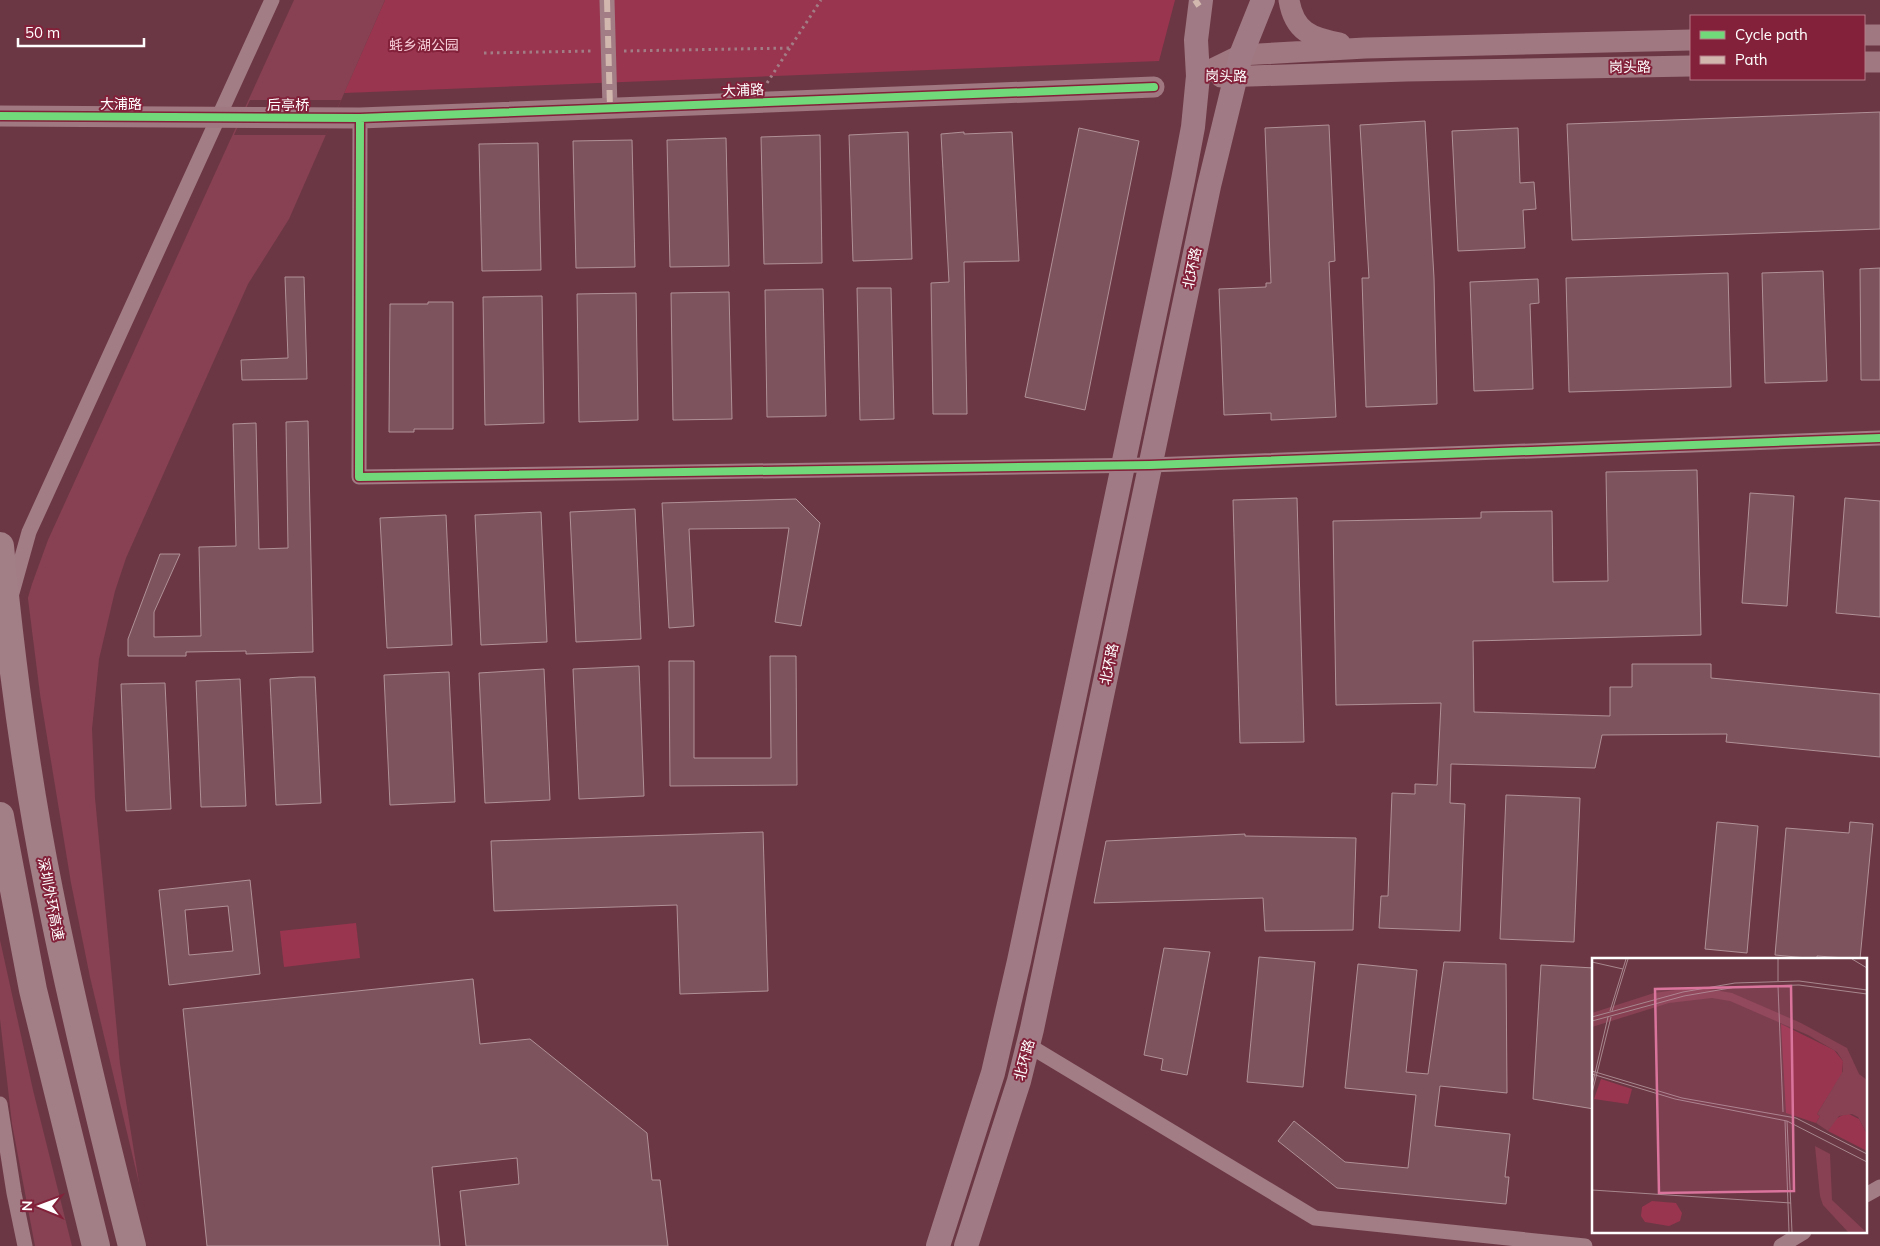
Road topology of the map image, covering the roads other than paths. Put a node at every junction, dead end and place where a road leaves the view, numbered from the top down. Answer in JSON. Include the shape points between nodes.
{"nodes":[{"id":1,"x":272,"y":0,"type":"edge"},
{"id":2,"x":607,"y":0,"type":"edge"},
{"id":3,"x":1263,"y":0,"type":"edge"},
{"id":4,"x":1288,"y":0,"type":"edge"},
{"id":5,"x":1198,"y":2,"type":"edge"},
{"id":6,"x":1865,"y":35,"type":"edge"},
{"id":7,"x":1880,"y":35,"type":"edge"},
{"id":8,"x":1690,"y":40,"type":"edge"},
{"id":9,"x":1364,"y":48,"type":"junction"},
{"id":10,"x":1865,"y":62,"type":"edge"},
{"id":11,"x":1880,"y":62,"type":"edge"},
{"id":12,"x":1238,"y":66,"type":"junction"},
{"id":13,"x":1690,"y":66,"type":"edge"},
{"id":14,"x":1198,"y":76,"type":"junction"},
{"id":15,"x":1154,"y":87,"type":"dead end"},
{"id":16,"x":610,"y":108,"type":"junction"},
{"id":17,"x":0,"y":116,"type":"edge"},
{"id":18,"x":220,"y":118,"type":"junction"},
{"id":19,"x":242,"y":118,"type":"joint"},
{"id":20,"x":334,"y":118,"type":"joint"},
{"id":21,"x":360,"y":118,"type":"junction"},
{"id":22,"x":1880,"y":438,"type":"edge"},
{"id":23,"x":1123,"y":465,"type":"junction"},
{"id":24,"x":1150,"y":465,"type":"junction"},
{"id":25,"x":0,"y":546,"type":"edge"},
{"id":26,"x":0,"y":646,"type":"edge"},
{"id":27,"x":0,"y":816,"type":"edge"},
{"id":28,"x":1028,"y":1045,"type":"junction"},
{"id":29,"x":0,"y":1104,"type":"edge"},
{"id":30,"x":1880,"y":1187,"type":"edge"},
{"id":31,"x":1868,"y":1194,"type":"edge"},
{"id":32,"x":1801,"y":1234,"type":"edge"},
{"id":33,"x":24,"y":1246,"type":"edge"},
{"id":34,"x":96,"y":1246,"type":"edge"},
{"id":35,"x":132,"y":1246,"type":"edge"},
{"id":36,"x":938,"y":1246,"type":"edge"},
{"id":37,"x":966,"y":1246,"type":"edge"},
{"id":38,"x":1585,"y":1246,"type":"edge"},
{"id":39,"x":1781,"y":1246,"type":"edge"}],
"edges":[{"from":1,"to":18,"type":"street"},
{"from":2,"to":16,"type":"street"},
{"from":3,"to":12,"type":"main road","name":"北环路"},
{"from":4,"to":9,"type":"street","via":[[1291,14],[1302,30],[1319,39]]},
{"from":5,"to":14,"type":"main road","name":"北环路"},
{"from":6,"to":7,"type":"street"},
{"from":8,"to":9,"type":"street","name":"岗头路"},
{"from":9,"to":12,"type":"street","name":"岗头路"},
{"from":10,"to":11,"type":"street"},
{"from":12,"to":13,"type":"street","name":"岗头路","via":[[1406,71]]},
{"from":12,"to":14,"type":"street","name":"岗头路"},
{"from":12,"to":24,"type":"main road","name":"北环路"},
{"from":14,"to":23,"type":"main road","name":"北环路","via":[[1183,180]]},
{"from":15,"to":16,"type":"street","name":"大浦路"},
{"from":16,"to":21,"type":"street","name":"大浦路"},
{"from":17,"to":18,"type":"street","name":"大浦路"},
{"from":18,"to":19,"type":"street","name":"大浦路"},
{"from":18,"to":26,"type":"street","via":[[29,532]]},
{"from":19,"to":20,"type":"street","name":"后亭桥"},
{"from":20,"to":21,"type":"street","name":"大浦路"},
{"from":21,"to":23,"type":"street","via":[[360,477]]},
{"from":22,"to":24,"type":"street"},
{"from":23,"to":24,"type":"street"},
{"from":23,"to":36,"type":"main road","name":"北环路","via":[[1006,1023]]},
{"from":24,"to":28,"type":"main road","name":"北环路"},
{"from":25,"to":35,"type":"highway","name":"深圳外环高速","bridge":true,"via":[[17,697],[48,888],[89,1076]]},
{"from":27,"to":34,"type":"highway","via":[[33,990]]},
{"from":28,"to":37,"type":"main road","name":"北环路"},
{"from":28,"to":38,"type":"street","via":[[1315,1218]]},
{"from":29,"to":33,"type":"street"},
{"from":30,"to":31,"type":"street"},
{"from":32,"to":39,"type":"street"}]}
